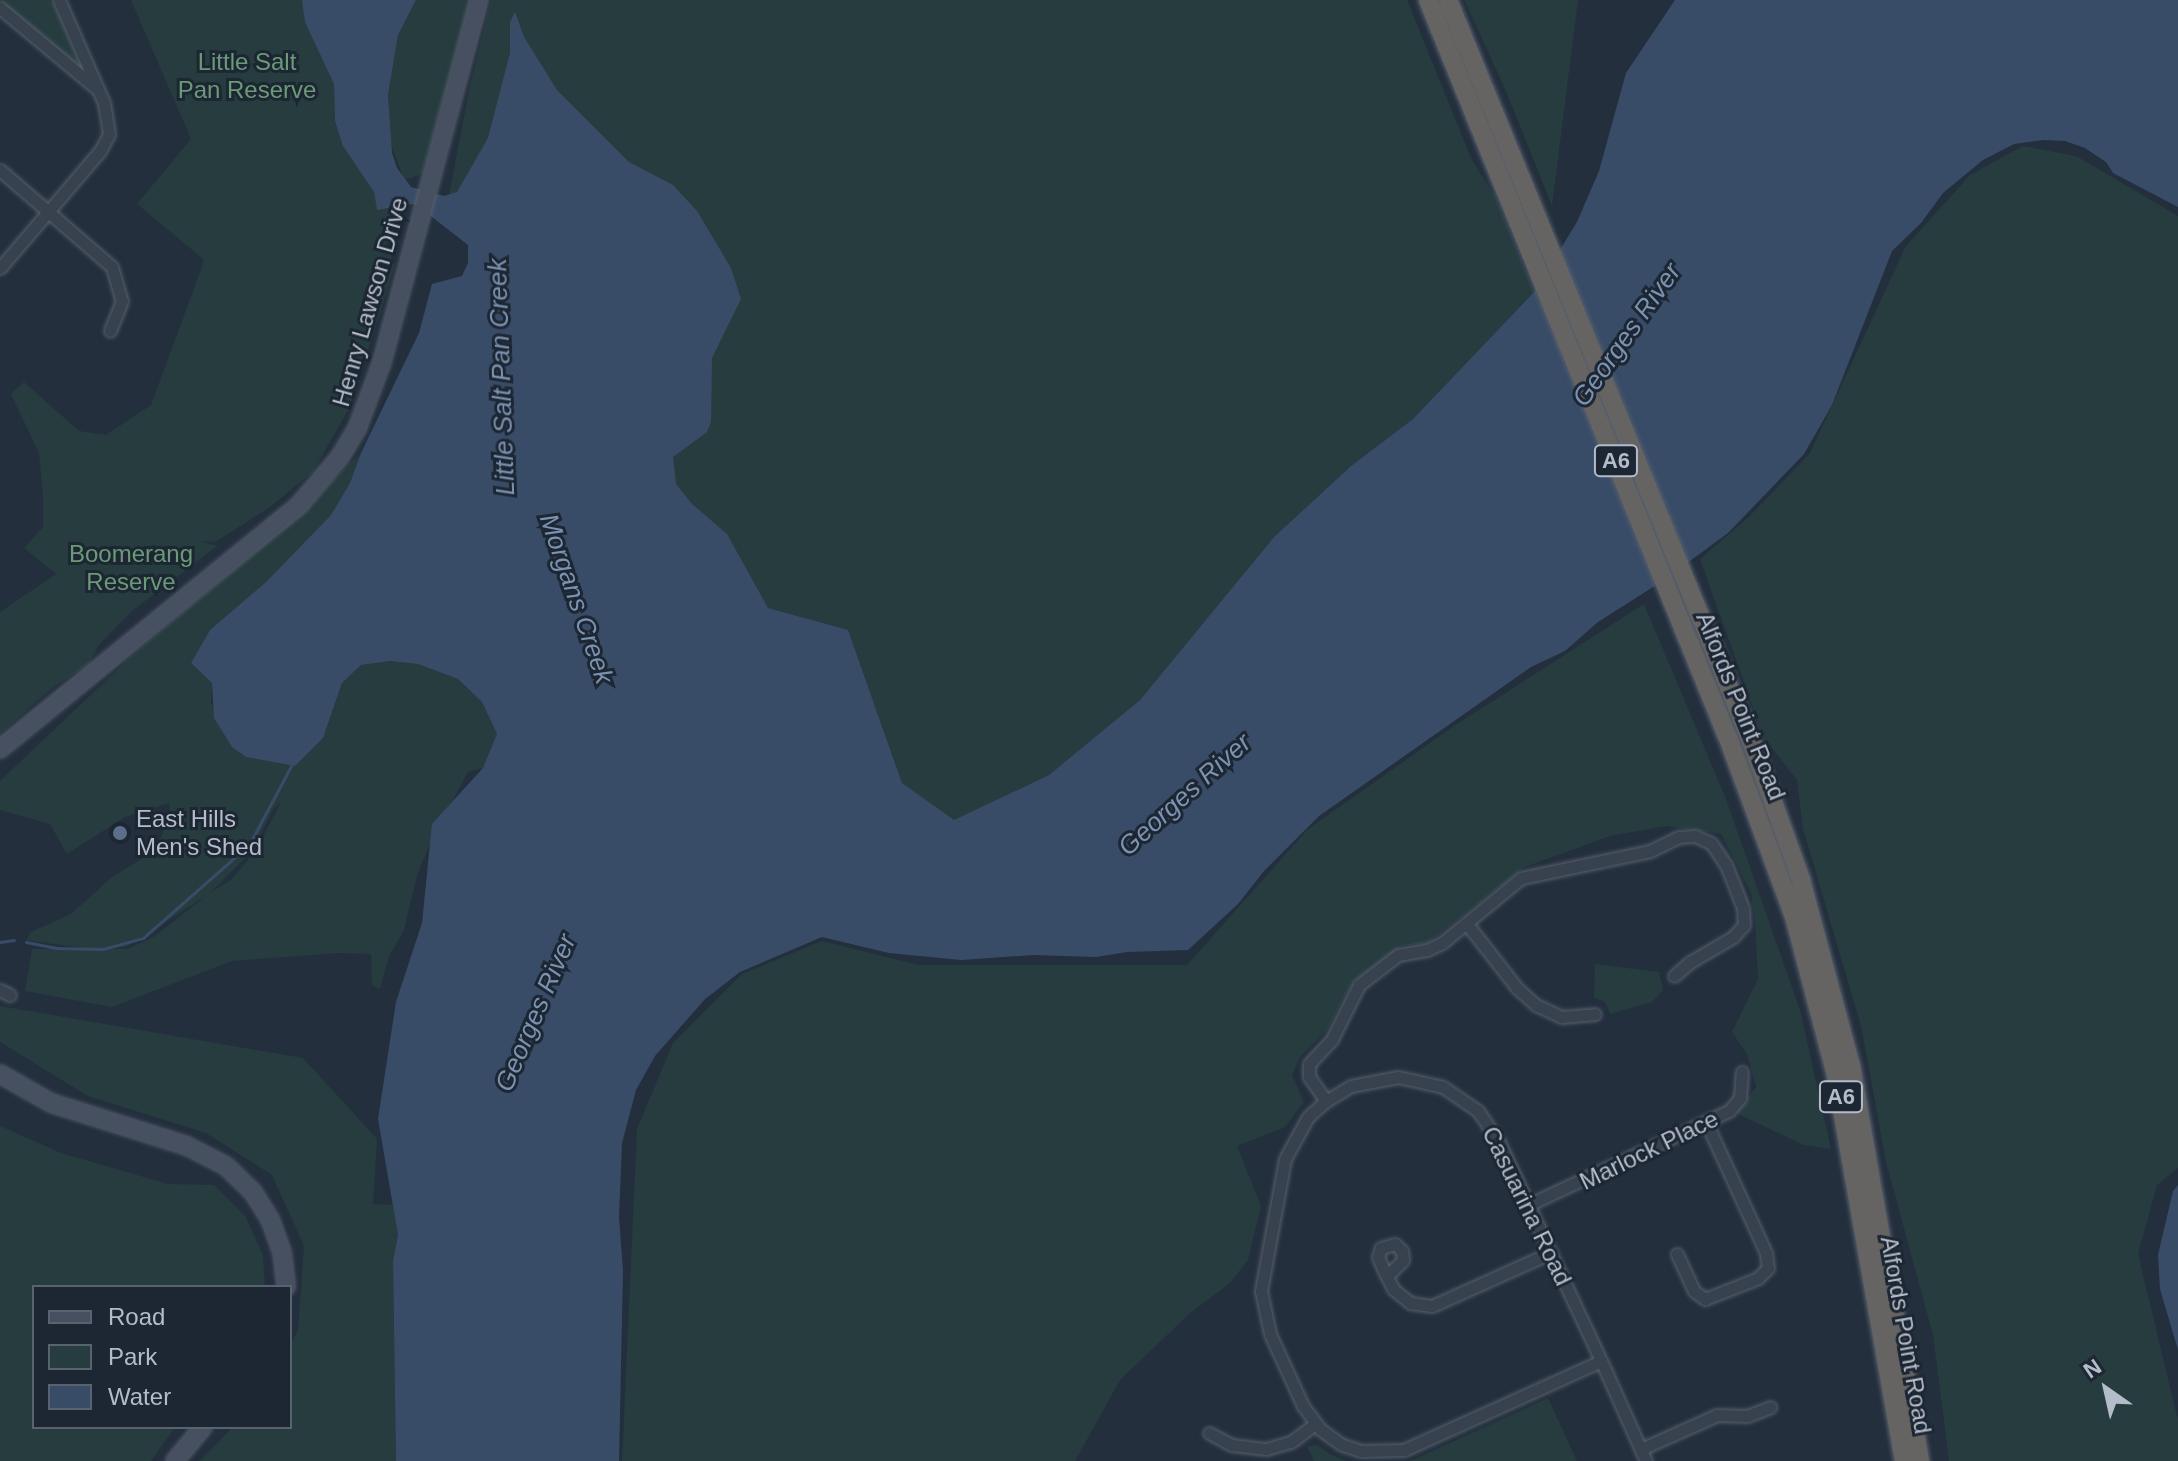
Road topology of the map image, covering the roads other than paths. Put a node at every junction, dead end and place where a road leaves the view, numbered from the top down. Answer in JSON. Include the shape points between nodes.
{"nodes":[{"id":1,"x":59,"y":0,"type":"edge"},
{"id":2,"x":479,"y":0,"type":"edge"},
{"id":3,"x":1428,"y":0,"type":"edge"},
{"id":4,"x":1448,"y":0,"type":"edge"},
{"id":5,"x":0,"y":8,"type":"edge"},
{"id":6,"x":97,"y":88,"type":"junction"},
{"id":7,"x":0,"y":170,"type":"edge"},
{"id":8,"x":49,"y":211,"type":"junction"},
{"id":9,"x":0,"y":268,"type":"edge"},
{"id":10,"x":110,"y":331,"type":"dead end"},
{"id":11,"x":0,"y":749,"type":"edge"},
{"id":12,"x":1467,"y":924,"type":"junction"},
{"id":13,"x":1674,"y":976,"type":"dead end"},
{"id":14,"x":1595,"y":1014,"type":"dead end"},
{"id":15,"x":1742,"y":1072,"type":"dead end"},
{"id":16,"x":0,"y":1074,"type":"edge"},
{"id":17,"x":1326,"y":1101,"type":"junction"},
{"id":18,"x":1706,"y":1122,"type":"junction"},
{"id":19,"x":1528,"y":1205,"type":"junction"},
{"id":20,"x":1550,"y":1253,"type":"junction"},
{"id":21,"x":1677,"y":1254,"type":"dead end"},
{"id":22,"x":1387,"y":1276,"type":"dead end"},
{"id":23,"x":286,"y":1285,"type":"edge"},
{"id":24,"x":1601,"y":1361,"type":"junction"},
{"id":25,"x":1770,"y":1407,"type":"dead end"},
{"id":26,"x":1315,"y":1424,"type":"junction"},
{"id":27,"x":201,"y":1429,"type":"edge"},
{"id":28,"x":1209,"y":1433,"type":"dead end"},
{"id":29,"x":1644,"y":1455,"type":"edge"},
{"id":30,"x":175,"y":1461,"type":"edge"},
{"id":31,"x":1904,"y":1461,"type":"edge"},
{"id":32,"x":1920,"y":1461,"type":"edge"}],
"edges":[{"from":1,"to":6,"type":"street"},
{"from":2,"to":11,"type":"main road","name":"Henry Lawson Drive","via":[[371,396],[357,429],[317,487]]},
{"from":3,"to":31,"type":"highway","name":"Alfords Point Road","number":"A6","via":[[1784,884],[1825,1022]]},
{"from":4,"to":32,"type":"highway","name":"Alfords Point Road","number":"A6","via":[[1750,738],[1810,907],[1844,1036]]},
{"from":5,"to":6,"type":"street"},
{"from":6,"to":8,"type":"street","via":[[109,125],[106,143]]},
{"from":7,"to":8,"type":"street"},
{"from":8,"to":9,"type":"street"},
{"from":8,"to":10,"type":"street","via":[[116,272],[122,301]]},
{"from":12,"to":13,"type":"street","via":[[1521,878],[1656,850],[1679,837],[1695,836],[1711,843],[1722,857],[1745,920],[1733,937]]},
{"from":12,"to":14,"type":"street","via":[[1536,1005],[1568,1018]]},
{"from":12,"to":17,"type":"street","via":[[1432,949],[1398,955],[1359,985],[1332,1039],[1309,1064],[1311,1081]]},
{"from":15,"to":18,"type":"street","name":"Marlock Place","via":[[1737,1104]]},
{"from":16,"to":23,"type":"main road","via":[[51,1103],[187,1146],[226,1166],[253,1192],[270,1219],[282,1252]]},
{"from":17,"to":19,"type":"street","name":"Casuarina Road","via":[[1351,1086],[1385,1077],[1422,1080],[1453,1092],[1490,1126]]},
{"from":17,"to":26,"type":"street","name":"Casuarina Road","via":[[1301,1126],[1285,1159],[1261,1291],[1270,1334]]},
{"from":18,"to":19,"type":"street","name":"Marlock Place"},
{"from":18,"to":21,"type":"street","via":[[1766,1253],[1768,1268],[1758,1278],[1705,1299],[1694,1291]]},
{"from":19,"to":20,"type":"street","name":"Casuarina Road"},
{"from":20,"to":22,"type":"street","via":[[1432,1306],[1403,1299]]},
{"from":20,"to":24,"type":"street","name":"Casuarina Road"},
{"from":24,"to":26,"type":"street","name":"Casuarina Road","via":[[1392,1453],[1352,1449]]},
{"from":24,"to":29,"type":"street","name":"Casuarina Road"},
{"from":25,"to":29,"type":"street","via":[[1747,1416],[1717,1415]]},
{"from":26,"to":28,"type":"street","via":[[1291,1442],[1266,1449],[1232,1445]]},
{"from":27,"to":30,"type":"main road"}]}
